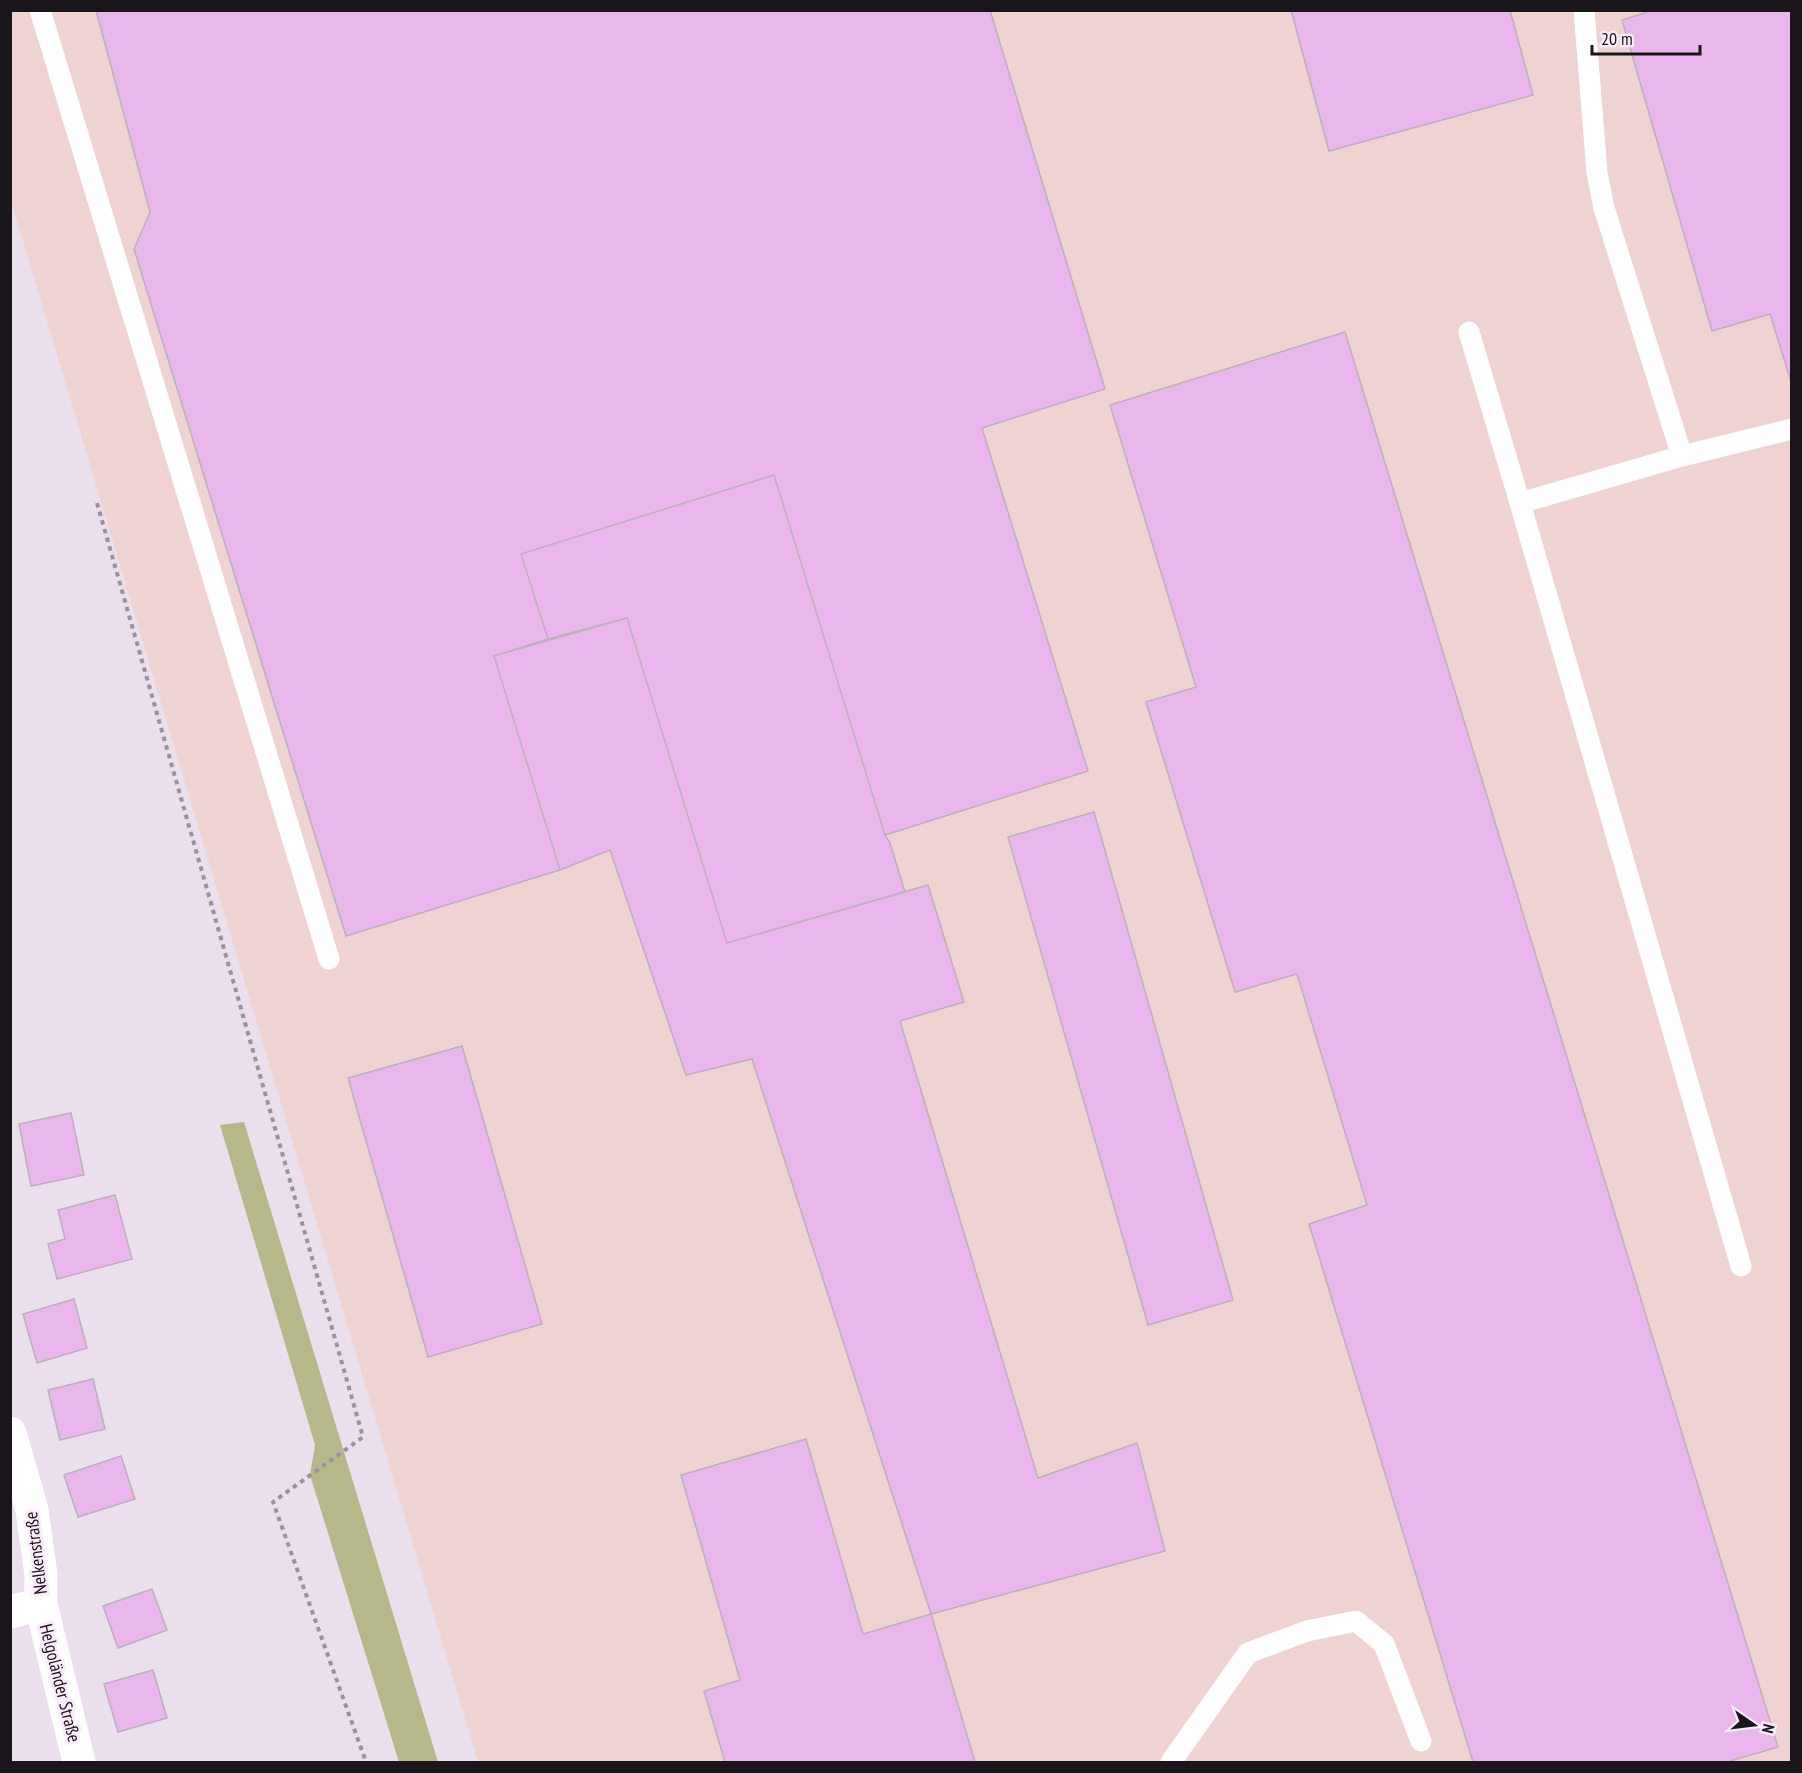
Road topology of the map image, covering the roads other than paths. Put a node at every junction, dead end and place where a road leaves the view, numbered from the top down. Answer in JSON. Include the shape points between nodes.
{"nodes":[{"id":1,"x":40,"y":10,"type":"edge"},
{"id":2,"x":1584,"y":10,"type":"edge"},
{"id":3,"x":1469,"y":332,"type":"dead end"},
{"id":4,"x":1791,"y":429,"type":"edge"},
{"id":5,"x":1682,"y":456,"type":"junction"},
{"id":6,"x":1520,"y":502,"type":"junction"},
{"id":7,"x":329,"y":959,"type":"dead end"},
{"id":8,"x":1741,"y":1266,"type":"dead end"},
{"id":9,"x":10,"y":1433,"type":"edge"},
{"id":10,"x":26,"y":1608,"type":"edge"},
{"id":11,"x":1421,"y":1741,"type":"dead end"},
{"id":12,"x":79,"y":1762,"type":"edge"},
{"id":13,"x":1171,"y":1762,"type":"edge"}],
"edges":[{"from":1,"to":7,"type":"lane"},
{"from":2,"to":5,"type":"lane","via":[[1597,173],[1604,208]]},
{"from":3,"to":6,"type":"lane"},
{"from":4,"to":5,"type":"lane"},
{"from":5,"to":6,"type":"lane"},
{"from":6,"to":8,"type":"lane"},
{"from":9,"to":10,"type":"street","name":"Nelkenstraße","via":[[32,1510],[41,1575]]},
{"from":10,"to":12,"type":"street","name":"Helgoländer Straße"},
{"from":11,"to":13,"type":"lane","via":[[1384,1644],[1356,1620],[1307,1631],[1248,1653]]}]}
